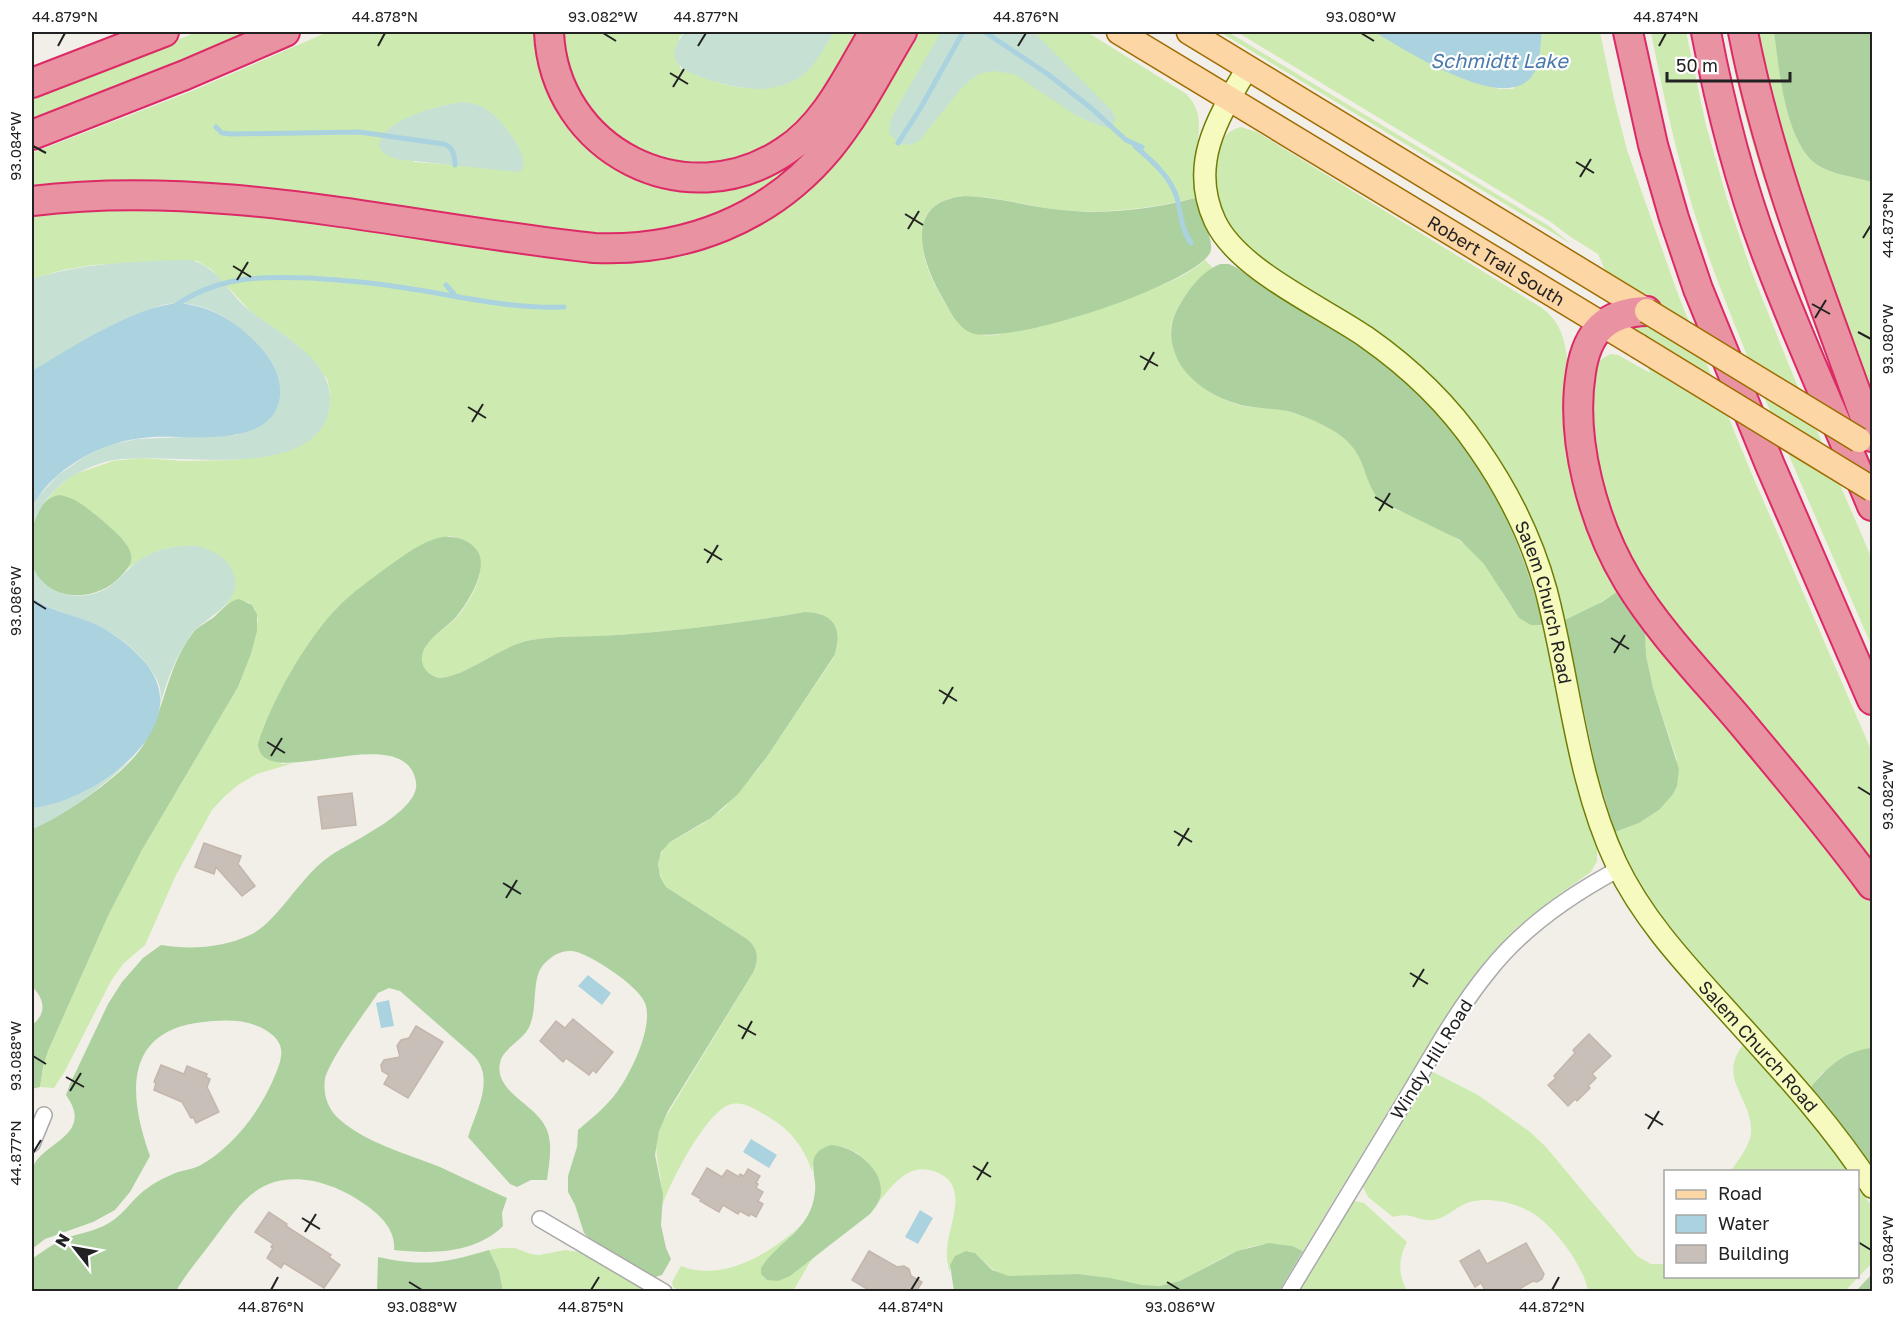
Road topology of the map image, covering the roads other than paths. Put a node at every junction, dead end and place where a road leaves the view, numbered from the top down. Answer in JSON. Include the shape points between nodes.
{"nodes":[{"id":1,"x":164,"y":32,"type":"edge"},
{"id":2,"x":285,"y":32,"type":"edge"},
{"id":3,"x":549,"y":32,"type":"edge"},
{"id":4,"x":874,"y":32,"type":"edge"},
{"id":5,"x":902,"y":32,"type":"edge"},
{"id":6,"x":1119,"y":32,"type":"edge"},
{"id":7,"x":1189,"y":32,"type":"edge"},
{"id":8,"x":1627,"y":32,"type":"edge"},
{"id":9,"x":1706,"y":32,"type":"edge"},
{"id":10,"x":1743,"y":32,"type":"edge"},
{"id":11,"x":1248,"y":67,"type":"junction"},
{"id":12,"x":32,"y":83,"type":"edge"},
{"id":13,"x":1230,"y":98,"type":"junction"},
{"id":14,"x":32,"y":135,"type":"edge"},
{"id":15,"x":32,"y":201,"type":"edge"},
{"id":16,"x":1622,"y":310,"type":"junction"},
{"id":17,"x":1872,"y":437,"type":"edge"},
{"id":18,"x":1872,"y":448,"type":"edge"},
{"id":19,"x":1872,"y":489,"type":"edge"},
{"id":20,"x":1872,"y":506,"type":"edge"},
{"id":21,"x":1872,"y":700,"type":"edge"},
{"id":22,"x":1619,"y":869,"type":"junction"},
{"id":23,"x":1872,"y":885,"type":"edge"},
{"id":24,"x":44,"y":1116,"type":"dead end"},
{"id":25,"x":32,"y":1144,"type":"edge"},
{"id":26,"x":1872,"y":1187,"type":"edge"},
{"id":27,"x":540,"y":1219,"type":"dead end"},
{"id":28,"x":664,"y":1292,"type":"edge"},
{"id":29,"x":1289,"y":1292,"type":"edge"}],
"edges":[{"from":1,"to":12,"type":"highway"},
{"from":2,"to":14,"type":"highway"},
{"from":3,"to":4,"type":"highway","via":[[563,92],[602,142],[646,168],[708,178],[757,167],[798,142],[826,110]]},
{"from":5,"to":15,"type":"highway","via":[[841,133],[809,170],[742,219],[672,243],[628,249],[594,248],[195,196],[132,194]]},
{"from":6,"to":13,"type":"main road","name":"Robert Trail South"},
{"from":7,"to":11,"type":"main road","name":"Robert Trail South"},
{"from":8,"to":21,"type":"highway","via":[[1663,181],[1698,289]]},
{"from":9,"to":20,"type":"highway","via":[[1725,120],[1760,237]]},
{"from":10,"to":17,"type":"highway","via":[[1753,84],[1778,170]]},
{"from":11,"to":13,"type":"street","name":"Salem Church Road"},
{"from":11,"to":16,"type":"main road","name":"Robert Trail South"},
{"from":13,"to":16,"type":"main road","name":"Robert Trail South"},
{"from":13,"to":22,"type":"street","name":"Salem Church Road","via":[[1211,134],[1205,175],[1209,207],[1224,237],[1254,266],[1364,336],[1422,382],[1470,437],[1512,503],[1531,544],[1545,589],[1590,790]]},
{"from":16,"to":18,"type":"main road","name":"Robert Trail South","bridge":true},
{"from":16,"to":19,"type":"main road","name":"Robert Trail South","bridge":true,"via":[[1638,346]]},
{"from":16,"to":23,"type":"highway","via":[[1591,338],[1582,363],[1580,414],[1590,489],[1613,552],[1629,583],[1668,636]]},
{"from":22,"to":26,"type":"street","name":"Salem Church Road","via":[[1672,948],[1814,1108]]},
{"from":22,"to":29,"type":"street","name":"Windy Hill Road","via":[[1552,910],[1489,970],[1457,1015]]},
{"from":24,"to":25,"type":"street"},
{"from":27,"to":28,"type":"street"}]}
